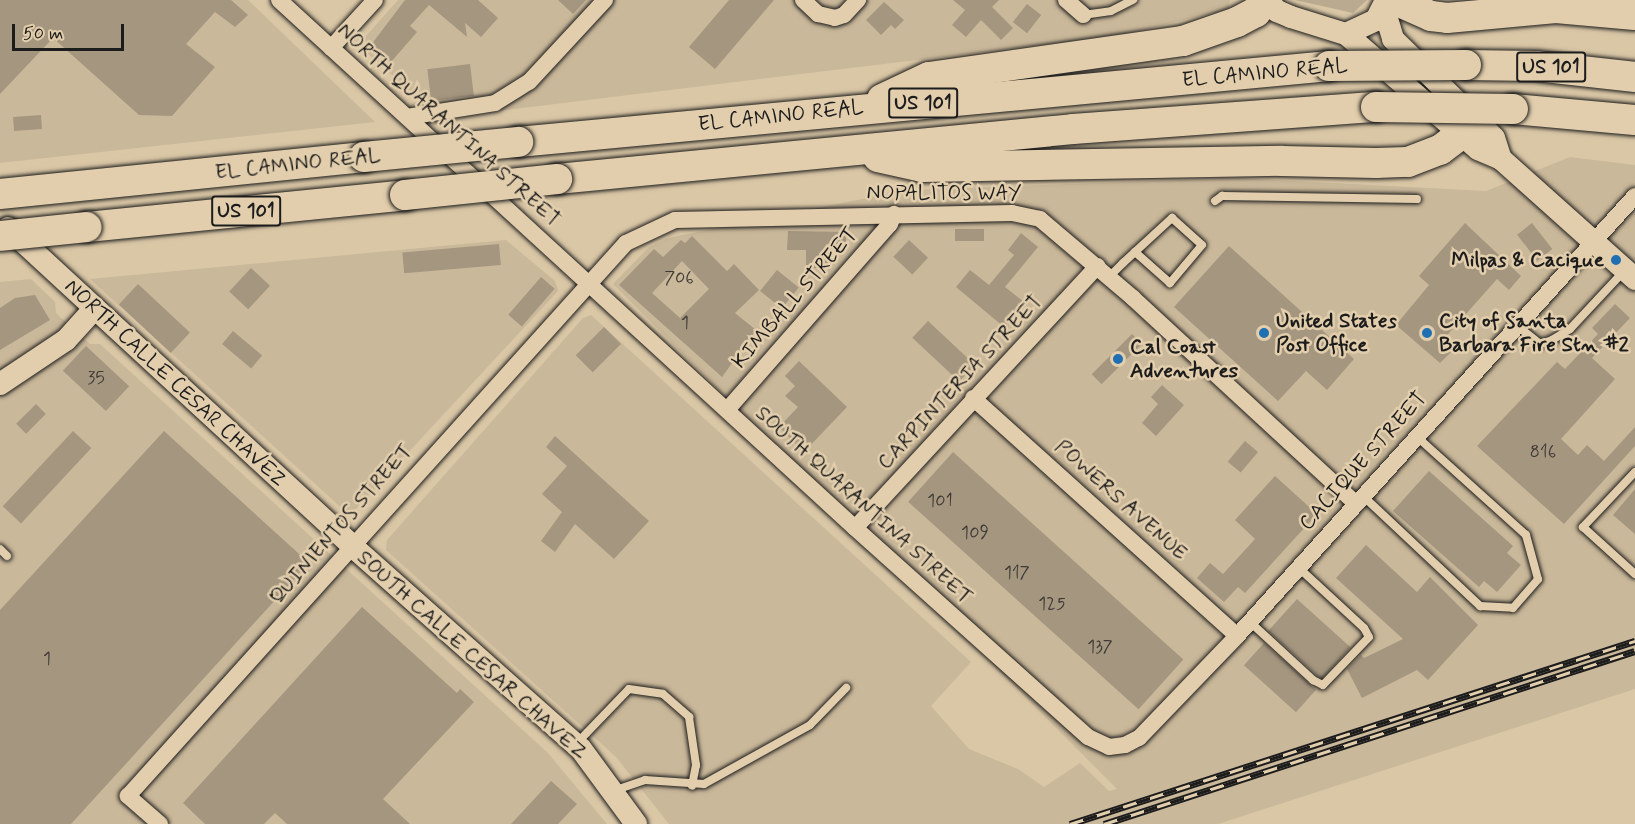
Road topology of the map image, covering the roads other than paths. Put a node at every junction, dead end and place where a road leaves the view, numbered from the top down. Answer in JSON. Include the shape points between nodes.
{"nodes":[{"id":1,"x":279,"y":0,"type":"edge"},
{"id":2,"x":375,"y":0,"type":"edge"},
{"id":3,"x":605,"y":0,"type":"edge"},
{"id":4,"x":803,"y":0,"type":"edge"},
{"id":5,"x":1066,"y":0,"type":"edge"},
{"id":6,"x":1133,"y":0,"type":"edge"},
{"id":7,"x":1267,"y":0,"type":"edge"},
{"id":8,"x":1443,"y":0,"type":"edge"},
{"id":9,"x":1388,"y":3,"type":"edge"},
{"id":10,"x":854,"y":5,"type":"edge"},
{"id":11,"x":1083,"y":15,"type":"joint"},
{"id":12,"x":1635,"y":15,"type":"edge"},
{"id":13,"x":1474,"y":17,"type":"junction"},
{"id":14,"x":1346,"y":34,"type":"junction"},
{"id":15,"x":331,"y":48,"type":"junction"},
{"id":16,"x":1635,"y":77,"type":"edge"},
{"id":17,"x":861,"y":108,"type":"junction"},
{"id":18,"x":407,"y":117,"type":"junction"},
{"id":19,"x":1635,"y":120,"type":"edge"},
{"id":20,"x":1461,"y":134,"type":"junction"},
{"id":21,"x":849,"y":151,"type":"junction"},
{"id":22,"x":1501,"y":159,"type":"junction"},
{"id":23,"x":0,"y":194,"type":"edge"},
{"id":24,"x":1635,"y":196,"type":"edge"},
{"id":25,"x":1417,"y":199,"type":"dead end"},
{"id":26,"x":1215,"y":201,"type":"dead end"},
{"id":27,"x":894,"y":214,"type":"junction"},
{"id":28,"x":0,"y":221,"type":"edge"},
{"id":29,"x":0,"y":236,"type":"edge"},
{"id":30,"x":1593,"y":239,"type":"junction"},
{"id":31,"x":1136,"y":252,"type":"junction"},
{"id":32,"x":1103,"y":272,"type":"junction"},
{"id":33,"x":1630,"y":274,"type":"edge"},
{"id":34,"x":589,"y":283,"type":"junction"},
{"id":35,"x":94,"y":309,"type":"junction"},
{"id":36,"x":1516,"y":325,"type":"junction"},
{"id":37,"x":0,"y":384,"type":"edge"},
{"id":38,"x":974,"y":398,"type":"junction"},
{"id":39,"x":727,"y":410,"type":"junction"},
{"id":40,"x":1416,"y":436,"type":"junction"},
{"id":41,"x":1635,"y":472,"type":"edge"},
{"id":42,"x":1358,"y":499,"type":"junction"},
{"id":43,"x":855,"y":528,"type":"junction"},
{"id":44,"x":351,"y":545,"type":"junction"},
{"id":45,"x":0,"y":549,"type":"edge"},
{"id":46,"x":7,"y":556,"type":"dead end"},
{"id":47,"x":1298,"y":567,"type":"junction"},
{"id":48,"x":1635,"y":574,"type":"edge"},
{"id":49,"x":1250,"y":622,"type":"junction"},
{"id":50,"x":1237,"y":636,"type":"junction"},
{"id":51,"x":846,"y":688,"type":"dead end"},
{"id":52,"x":576,"y":745,"type":"junction"},
{"id":53,"x":1117,"y":747,"type":"joint"},
{"id":54,"x":692,"y":786,"type":"junction"},
{"id":55,"x":613,"y":792,"type":"junction"},
{"id":56,"x":160,"y":824,"type":"edge"},
{"id":57,"x":636,"y":824,"type":"edge"}],
"edges":[{"from":1,"to":15,"type":"street","name":"NORTH QUARANTINA STREET"},
{"from":2,"to":15,"type":"street"},
{"from":3,"to":18,"type":"street","via":[[529,82],[495,103]]},
{"from":4,"to":10,"type":"street","via":[[826,17],[844,15]]},
{"from":5,"to":11,"type":"street"},
{"from":6,"to":11,"type":"lane","via":[[1111,11]]},
{"from":7,"to":14,"type":"street","via":[[1277,11]]},
{"from":7,"to":17,"type":"highway","via":[[1256,12],[1237,22],[1183,41],[929,77]]},
{"from":8,"to":13,"type":"highway"},
{"from":9,"to":13,"type":"highway","via":[[1431,16]]},
{"from":9,"to":14,"type":"street","via":[[1368,27]]},
{"from":9,"to":22,"type":"street","via":[[1393,39],[1494,138]]},
{"from":12,"to":13,"type":"highway","via":[[1556,8]]},
{"from":14,"to":20,"type":"street"},
{"from":15,"to":18,"type":"street","name":"NORTH QUARANTINA STREET"},
{"from":16,"to":17,"type":"highway","name":"EL CAMINO REAL","number":"US 101","bridge":true,"via":[[1536,66],[1329,66]]},
{"from":17,"to":23,"type":"highway","name":"EL CAMINO REAL","number":"US 101","bridge":true},
{"from":18,"to":34,"type":"street","name":"NORTH QUARANTINA STREET"},
{"from":19,"to":21,"type":"highway","name":"EL CAMINO REAL","number":"US 101","bridge":true,"via":[[1513,109],[1376,108],[1073,129]]},
{"from":20,"to":21,"type":"highway","via":[[1440,150],[1408,162],[1376,163],[922,167]]},
{"from":20,"to":22,"type":"street","via":[[1478,149]]},
{"from":21,"to":29,"type":"highway","name":"EL CAMINO REAL","number":"US 101","bridge":true},
{"from":22,"to":30,"type":"street"},
{"from":24,"to":30,"type":"street","name":"CACIQUE STREET"},
{"from":25,"to":26,"type":"lane","via":[[1222,196]]},
{"from":27,"to":32,"type":"street","name":"NOPALITOS WAY","via":[[1031,215],[1049,224]]},
{"from":27,"to":34,"type":"street","name":"NOPALITOS WAY","via":[[675,220],[626,243]]},
{"from":27,"to":39,"type":"street","name":"KIMBALL STREET","via":[[888,227]]},
{"from":28,"to":35,"type":"street","name":"NORTH CALLE CESAR CHAVEZ"},
{"from":30,"to":33,"type":"street"},
{"from":30,"to":36,"type":"street","name":"CACIQUE STREET"},
{"from":31,"to":31,"type":"lane","via":[[1170,283],[1202,245],[1172,218]]},
{"from":31,"to":32,"type":"lane"},
{"from":32,"to":38,"type":"street","name":"CARPINTERIA STREET"},
{"from":32,"to":42,"type":"street","name":"NOPALITOS WAY"},
{"from":33,"to":36,"type":"lane","via":[[1570,329],[1552,340],[1540,344]]},
{"from":34,"to":39,"type":"street","name":"SOUTH QUARANTINA STREET"},
{"from":34,"to":44,"type":"street","name":"QUINIENTOS STREET"},
{"from":35,"to":37,"type":"street","via":[[66,340]]},
{"from":35,"to":44,"type":"street","name":"NORTH CALLE CESAR CHAVEZ"},
{"from":36,"to":40,"type":"street","name":"CACIQUE STREET"},
{"from":38,"to":43,"type":"street","name":"CARPINTERIA STREET"},
{"from":38,"to":50,"type":"street","name":"POWERS AVENUE"},
{"from":39,"to":43,"type":"street","name":"SOUTH QUARANTINA STREET"},
{"from":40,"to":42,"type":"street","name":"CACIQUE STREET"},
{"from":40,"to":42,"type":"lane","via":[[1526,535],[1538,579],[1513,608],[1480,606]]},
{"from":41,"to":48,"type":"lane","via":[[1583,527]]},
{"from":42,"to":47,"type":"street","name":"CACIQUE STREET"},
{"from":43,"to":53,"type":"street","name":"SOUTH QUARANTINA STREET","via":[[1088,737]]},
{"from":44,"to":52,"type":"street","name":"SOUTH CALLE CESAR CHAVEZ"},
{"from":44,"to":56,"type":"street","name":"QUINIENTOS STREET","via":[[128,796]]},
{"from":45,"to":46,"type":"lane"},
{"from":47,"to":49,"type":"street","name":"CACIQUE STREET"},
{"from":47,"to":49,"type":"lane","via":[[1369,637],[1323,685]]},
{"from":49,"to":50,"type":"street","name":"CACIQUE STREET"},
{"from":50,"to":53,"type":"street","name":"CACIQUE STREET","via":[[1139,738]]},
{"from":51,"to":54,"type":"lane","via":[[810,725],[715,779]]},
{"from":52,"to":54,"type":"lane","via":[[629,689],[663,694],[689,717],[696,765]]},
{"from":52,"to":55,"type":"street","name":"SOUTH CALLE CESAR CHAVEZ"},
{"from":54,"to":55,"type":"lane","via":[[645,780]]},
{"from":55,"to":57,"type":"street","name":"SOUTH CALLE CESAR CHAVEZ"}]}
